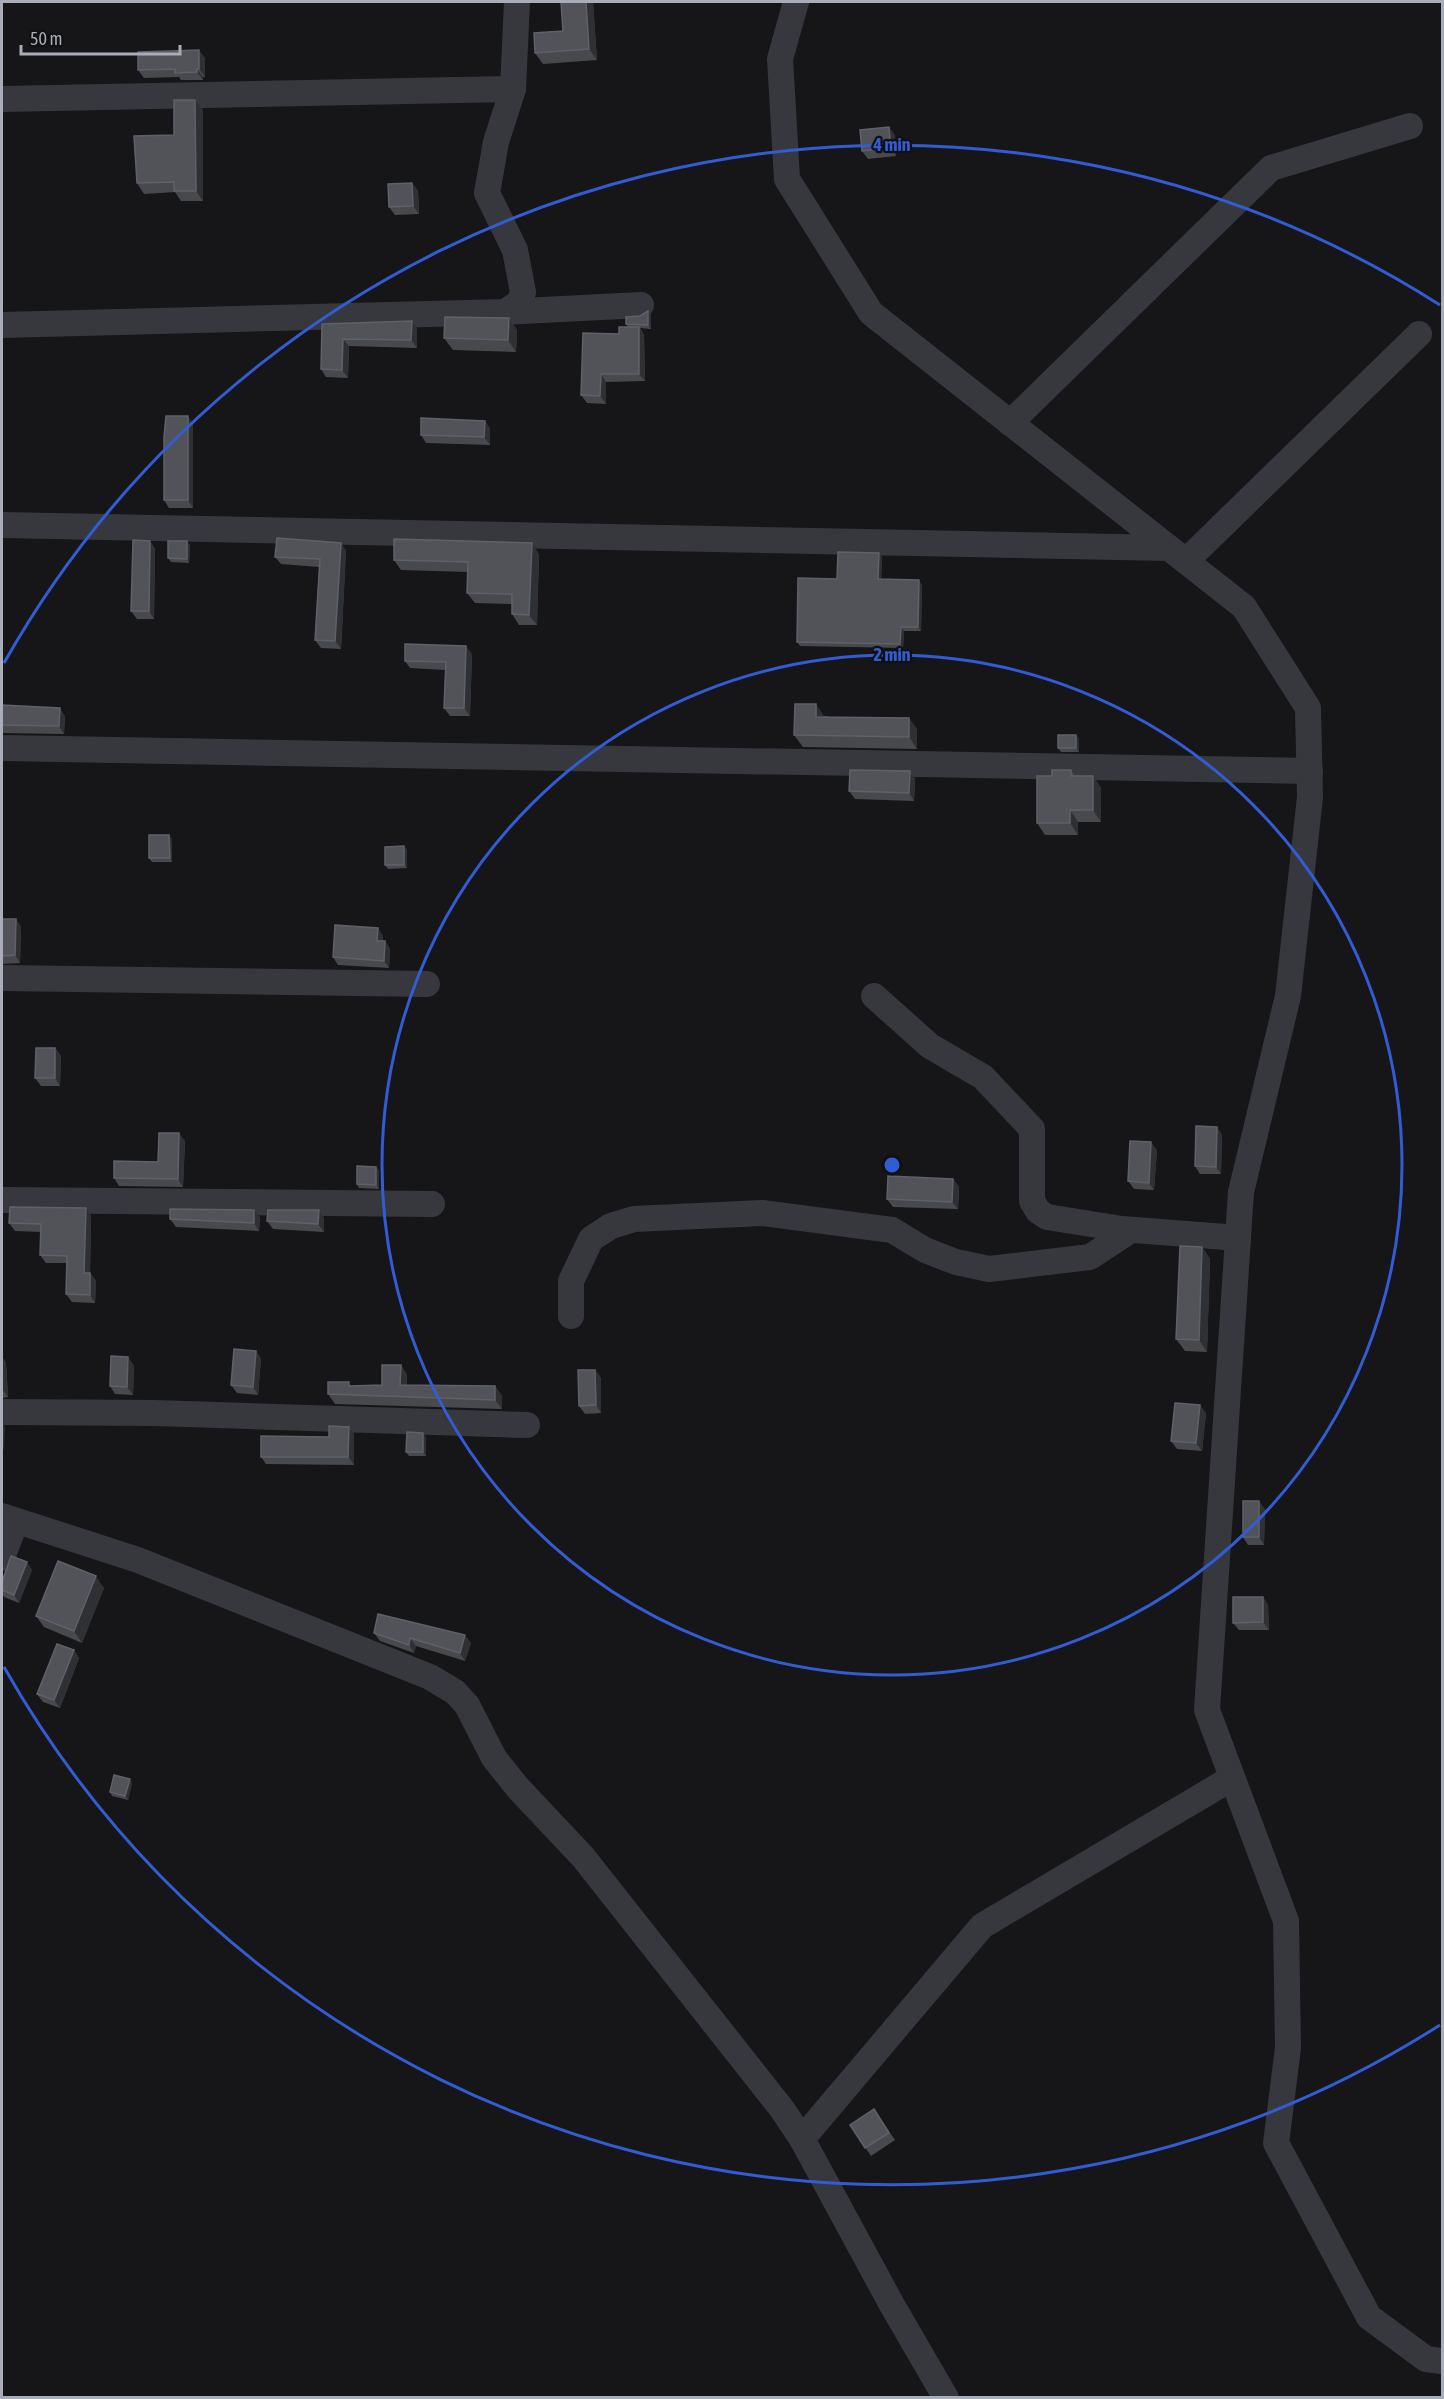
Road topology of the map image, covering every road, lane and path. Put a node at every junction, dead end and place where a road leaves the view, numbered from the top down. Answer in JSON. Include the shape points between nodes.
{"nodes":[{"id":1,"x":517,"y":2,"type":"edge"},
{"id":2,"x":796,"y":2,"type":"edge"},
{"id":3,"x":513,"y":89,"type":"junction"},
{"id":4,"x":2,"y":99,"type":"edge"},
{"id":5,"x":1410,"y":126,"type":"dead end"},
{"id":6,"x":641,"y":305,"type":"dead end"},
{"id":7,"x":505,"y":312,"type":"junction"},
{"id":8,"x":2,"y":325,"type":"edge"},
{"id":9,"x":1419,"y":334,"type":"dead end"},
{"id":10,"x":1010,"y":423,"type":"junction"},
{"id":11,"x":2,"y":525,"type":"edge"},
{"id":12,"x":1177,"y":555,"type":"junction"},
{"id":13,"x":2,"y":748,"type":"edge"},
{"id":14,"x":1310,"y":771,"type":"junction"},
{"id":15,"x":2,"y":978,"type":"edge"},
{"id":16,"x":427,"y":984,"type":"dead end"},
{"id":17,"x":874,"y":996,"type":"dead end"},
{"id":18,"x":2,"y":1200,"type":"edge"},
{"id":19,"x":432,"y":1204,"type":"dead end"},
{"id":20,"x":1131,"y":1230,"type":"junction"},
{"id":21,"x":1238,"y":1238,"type":"junction"},
{"id":22,"x":571,"y":1316,"type":"dead end"},
{"id":23,"x":2,"y":1412,"type":"edge"},
{"id":24,"x":527,"y":1425,"type":"dead end"},
{"id":25,"x":9,"y":1518,"type":"edge"},
{"id":26,"x":2,"y":1558,"type":"edge"},
{"id":27,"x":1232,"y":1778,"type":"junction"},
{"id":28,"x":802,"y":2139,"type":"junction"},
{"id":29,"x":1443,"y":2361,"type":"edge"},
{"id":30,"x":946,"y":2397,"type":"edge"}],
"edges":[{"from":1,"to":3,"type":"street"},
{"from":2,"to":10,"type":"street","via":[[780,59],[787,179],[871,313]]},
{"from":3,"to":4,"type":"street"},
{"from":3,"to":7,"type":"street","via":[[496,142],[488,194],[515,250],[523,292],[519,303]]},
{"from":5,"to":10,"type":"street","via":[[1271,168]]},
{"from":6,"to":7,"type":"street"},
{"from":7,"to":8,"type":"street"},
{"from":9,"to":12,"type":"street"},
{"from":10,"to":12,"type":"street"},
{"from":11,"to":12,"type":"street"},
{"from":12,"to":14,"type":"street","via":[[1244,607],[1308,708]]},
{"from":13,"to":14,"type":"street"},
{"from":14,"to":21,"type":"street","via":[[1288,996],[1241,1192]]},
{"from":15,"to":16,"type":"street"},
{"from":17,"to":20,"type":"street","via":[[930,1046],[983,1077],[1032,1129],[1032,1201],[1038,1211],[1047,1217]]},
{"from":18,"to":19,"type":"street"},
{"from":20,"to":21,"type":"street"},
{"from":20,"to":22,"type":"street","via":[[1090,1257],[989,1269],[925,1250],[892,1230],[762,1213],[634,1219],[611,1226],[591,1239],[571,1281]]},
{"from":21,"to":27,"type":"street","via":[[1207,1710]]},
{"from":23,"to":24,"type":"street"},
{"from":25,"to":26,"type":"street"},
{"from":25,"to":28,"type":"street","via":[[138,1560],[430,1677],[455,1692],[467,1705],[494,1758],[583,1857]]},
{"from":27,"to":28,"type":"street","via":[[982,1926]]},
{"from":27,"to":29,"type":"street","via":[[1286,1921],[1288,2048],[1275,2143],[1370,2317],[1426,2358]]},
{"from":28,"to":30,"type":"street"}]}
